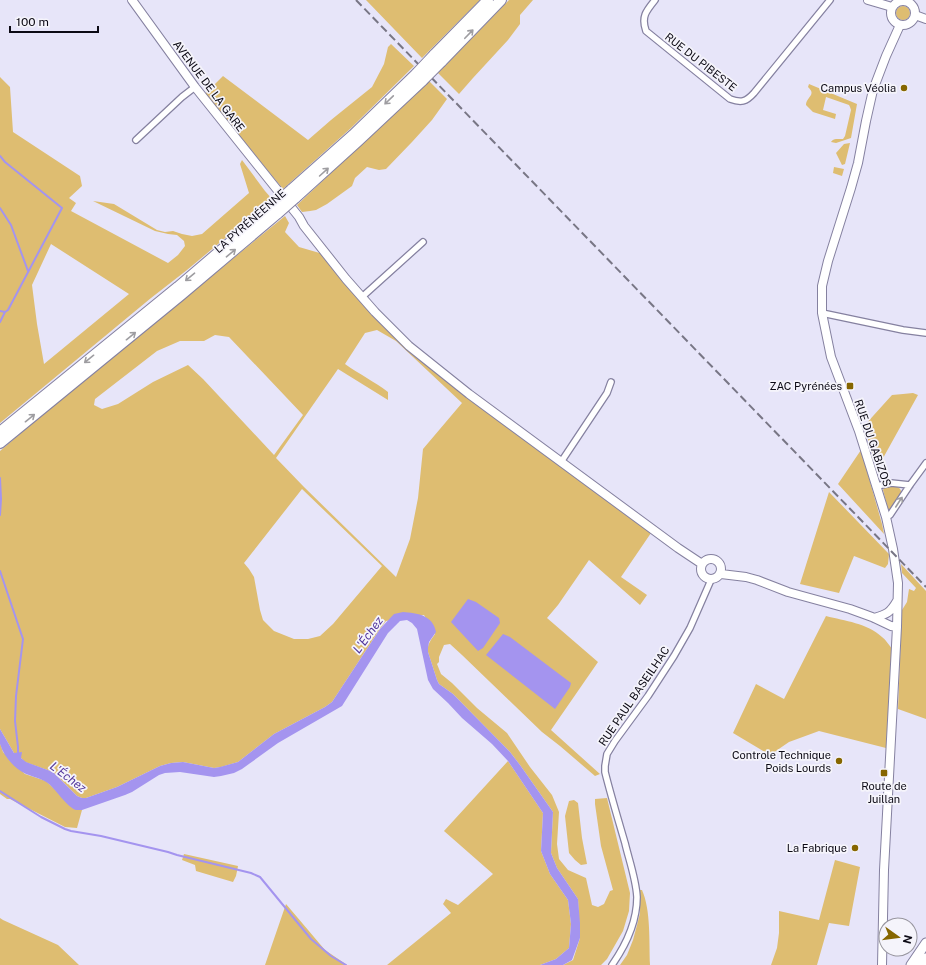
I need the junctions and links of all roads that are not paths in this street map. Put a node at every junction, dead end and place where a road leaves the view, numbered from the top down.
1 (132, 0) edge
2 (488, 0) edge
3 (501, 0) edge
4 (655, 0) edge
5 (830, 0) edge
6 (868, 0) edge
7 (906, 0) edge
8 (892, 7) junction
9 (915, 15) junction
10 (926, 19) edge
11 (900, 25) junction
12 (438, 59) junction
13 (195, 87) junction
14 (136, 140) dead end
15 (275, 210) junction
16 (422, 242) dead end
17 (362, 297) junction
18 (822, 313) junction
19 (926, 333) edge
20 (610, 382) dead end
21 (0, 432) edge
22 (0, 443) edge
23 (561, 462) junction
24 (926, 463) edge
25 (910, 485) junction
26 (877, 486) junction
27 (886, 517) junction
28 (702, 564) junction
29 (721, 574) junction
30 (711, 580) junction
31 (898, 600) junction
32 (874, 618) junction
33 (897, 627) junction
34 (926, 943) edge
35 (926, 958) edge
36 (612, 965) edge
37 (882, 965) edge
38 (911, 965) edge
39 (921, 965) edge

1 - 13 street, AVENUE DE LA GARE
2 - 12 highway, LA PYRÉNÉENNE
12 -> 3 highway, LA PYRÉNÉENNE
4 - 5 street, RUE DU PIBESTE
6 - 8 street
7 - 8 street
7 - 9 street
8 - 11 street
9 - 10 street
9 - 11 street
11 - 18 street, RUE DU GABIZOS
12 - 15 highway, LA PYRÉNÉENNE, bridge
13 - 14 street
13 - 17 street, AVENUE DE LA GARE
15 -> 21 highway, LA PYRÉNÉENNE
22 -> 15 highway, LA PYRÉNÉENNE
16 - 17 street
17 - 23 street, AVENUE DE LA GARE
18 - 19 street
18 - 26 street, RUE DU GABIZOS
20 - 23 street
23 - 28 street, AVENUE DE LA GARE
24 - 25 street
25 - 26 street
27 -> 25 street
26 - 27 street, RUE DU GABIZOS
27 - 31 street, RUE DU GABIZOS
28 - 29 street
28 - 30 street
29 - 30 street
29 - 32 street
30 - 36 street, RUE PAUL BASEILHAC
31 - 32 street
31 - 33 street, RUE DU GABIZOS
32 - 33 street
33 - 37 street, RUE DU GABIZOS
34 - 38 main road
35 - 39 main road

